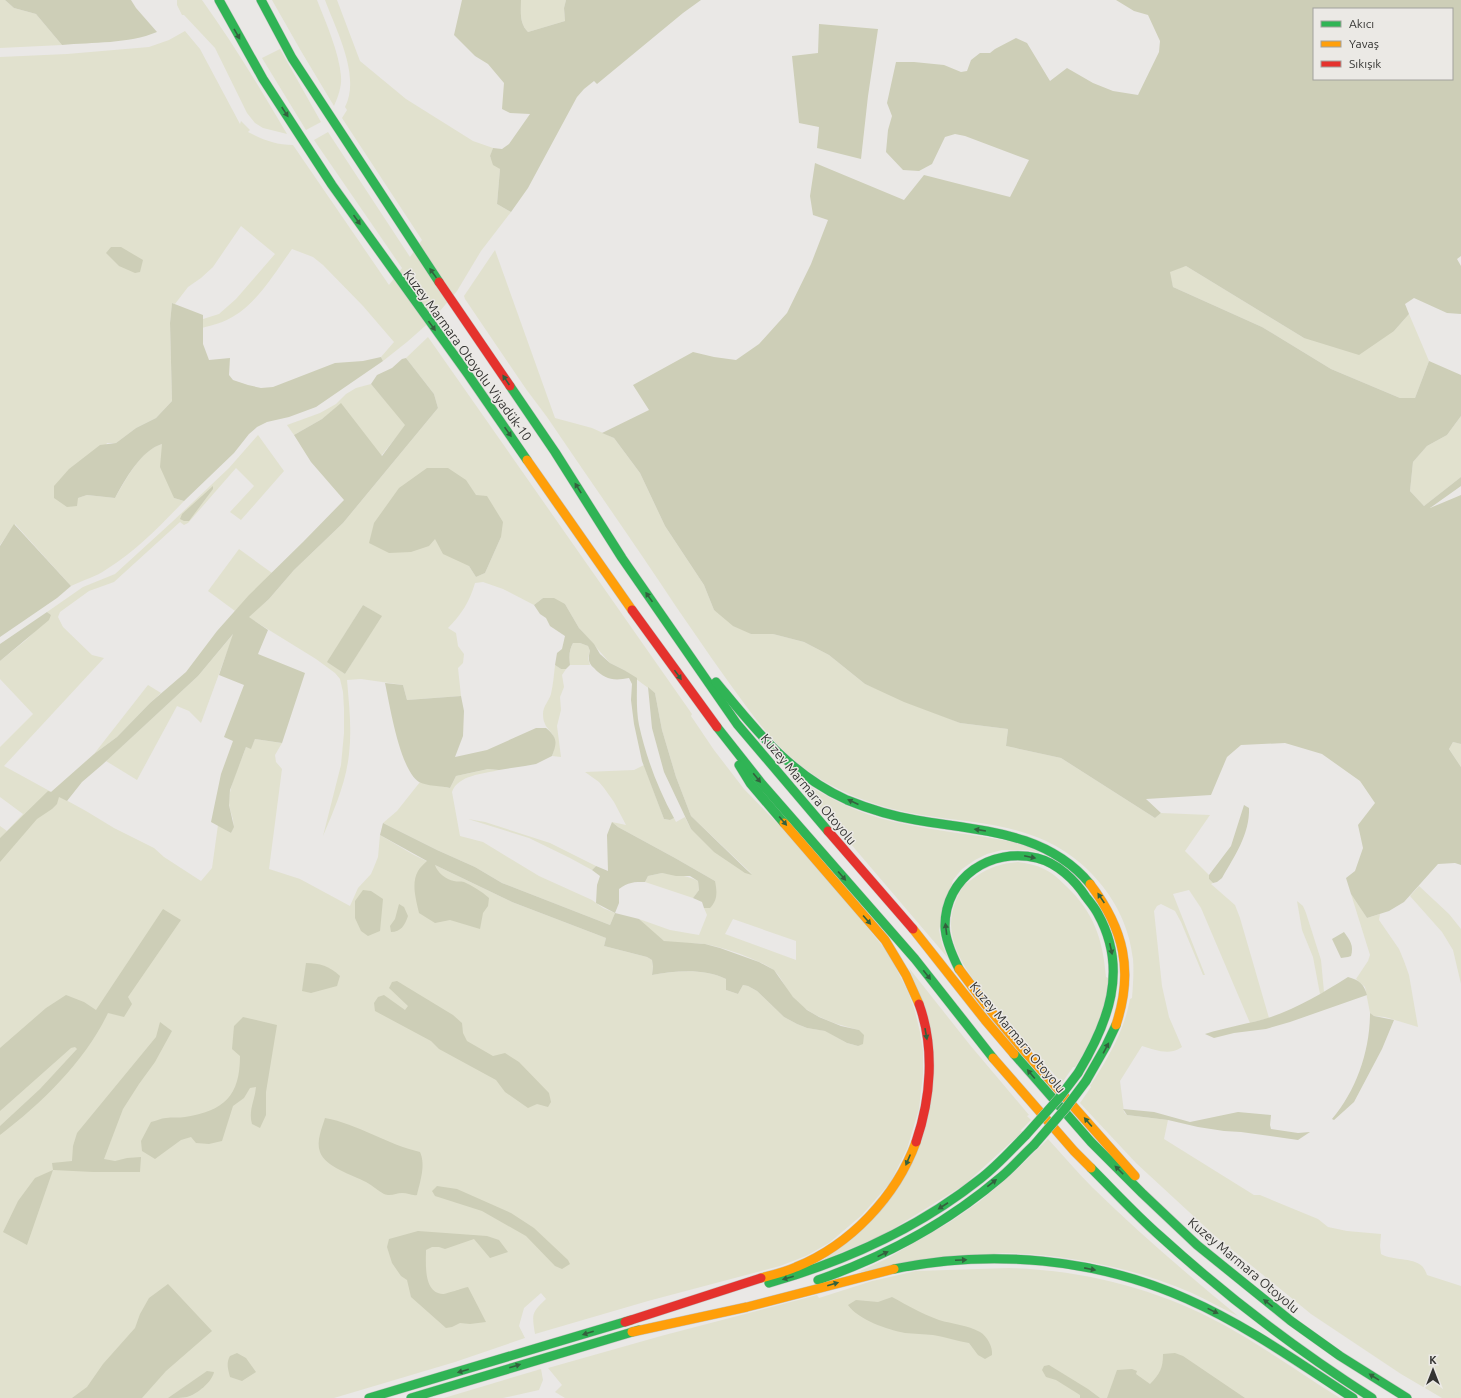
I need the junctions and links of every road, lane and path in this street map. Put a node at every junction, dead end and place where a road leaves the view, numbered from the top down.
1 (219, 0) edge
2 (261, 0) edge
3 (671, 630) junction
4 (712, 721) junction
5 (1198, 1245) junction
6 (625, 1322) junction
7 (632, 1332) junction
8 (369, 1398) edge
9 (411, 1398) edge
10 (1353, 1398) edge
11 (1372, 1398) edge
12 (1407, 1398) edge

1 -> 4 highway, Kuzey Marmara Otoyolu Viyadük-10
3 -> 2 highway, Kuzey Marmara Otoyolu Viyadük-10
5 -> 3 highway, Kuzey Marmara Otoyolu
7 -> 3 highway, bridge
4 -> 6 highway
4 -> 11 highway
5 -> 6 highway, bridge
12 -> 5 highway, Kuzey Marmara Otoyolu
6 -> 8 highway
9 -> 7 highway
7 -> 10 highway

